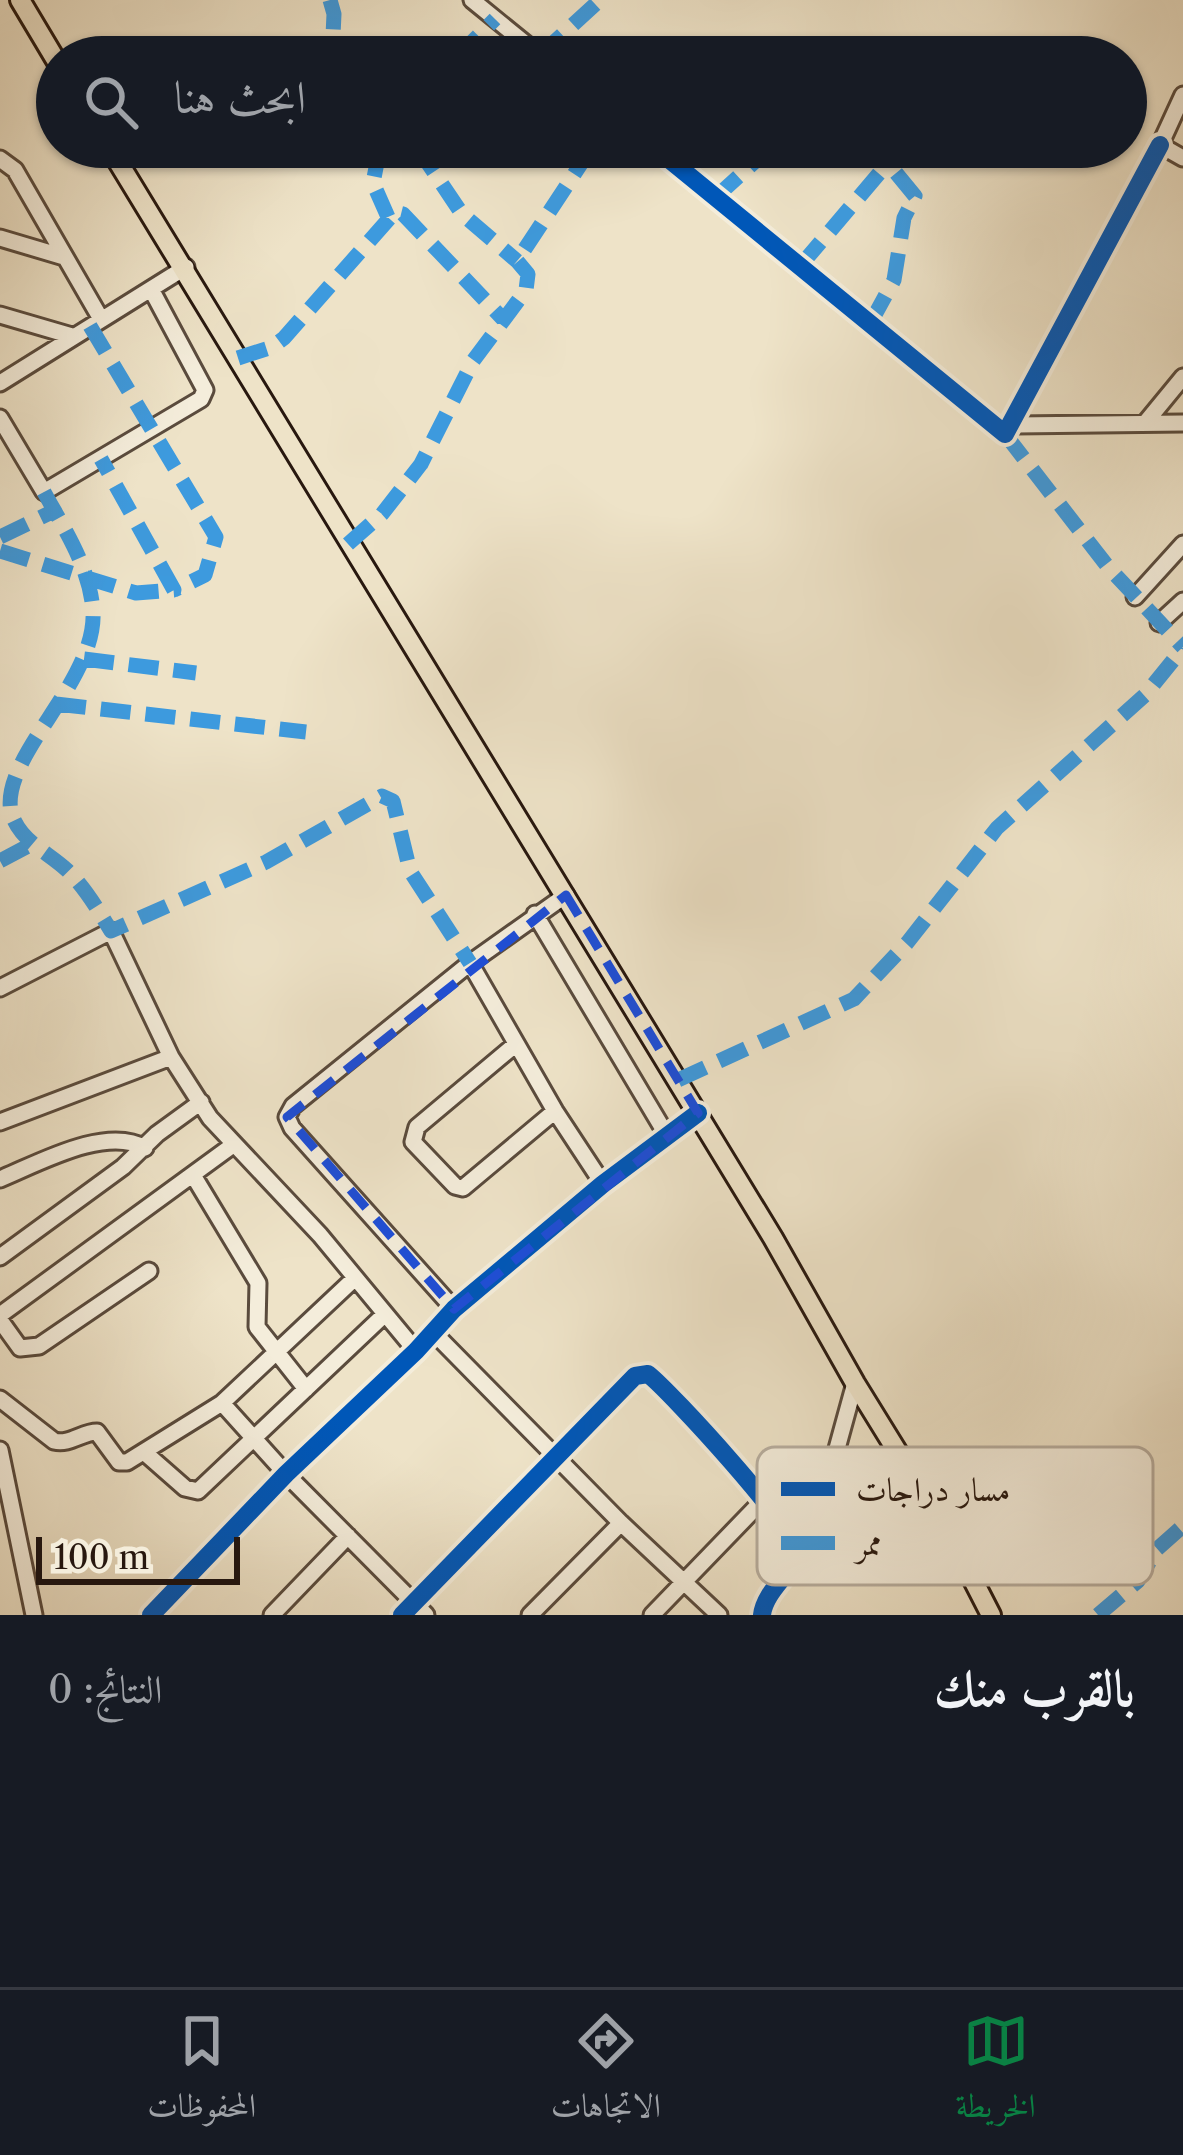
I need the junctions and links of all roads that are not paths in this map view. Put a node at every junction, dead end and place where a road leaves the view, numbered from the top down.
1 (20, 0) edge
2 (472, 0) edge
3 (41, 36) edge
4 (516, 36) edge
5 (1183, 95) edge
6 (1160, 145) junction
7 (1183, 158) edge
8 (0, 159) edge
9 (123, 168) edge
10 (680, 168) edge
11 (0, 238) edge
12 (64, 257) junction
13 (186, 267) junction
14 (151, 289) junction
15 (0, 315) edge
16 (101, 319) junction
17 (72, 336) junction
18 (1183, 376) edge
19 (0, 383) edge
20 (0, 418) edge
21 (1146, 422) junction
22 (1183, 423) edge
23 (1012, 425) junction
24 (1183, 544) edge
25 (1135, 598) dead end
26 (1183, 601) edge
27 (1159, 623) dead end
28 (566, 895) junction
29 (535, 914) junction
30 (470, 963) junction
31 (0, 988) edge
32 (516, 1045) junction
33 (171, 1057) junction
34 (201, 1102) junction
35 (555, 1111) junction
36 (698, 1114) junction
37 (0, 1122) edge
38 (666, 1134) junction
39 (233, 1145) junction
40 (145, 1148) junction
41 (193, 1175) junction
42 (0, 1179) edge
43 (603, 1184) junction
44 (0, 1257) edge
45 (149, 1271) dead end
46 (355, 1278) junction
47 (454, 1309) junction
48 (385, 1314) junction
49 (0, 1318) edge
50 (433, 1332) junction
51 (416, 1351) junction
52 (274, 1353) junction
53 (855, 1383) junction
54 (306, 1389) junction
55 (0, 1399) edge
56 (222, 1403) junction
57 (255, 1438) junction
58 (837, 1447) edge
59 (894, 1447) edge
60 (0, 1450) edge
61 (144, 1452) junction
62 (556, 1456) junction
63 (286, 1474) junction
64 (757, 1491) edge
65 (757, 1507) edge
66 (621, 1523) junction
67 (348, 1536) junction
68 (685, 1585) junction
69 (774, 1585) edge
70 (976, 1585) edge
71 (414, 1611) edge
72 (34, 1615) edge
73 (151, 1615) edge
74 (272, 1615) edge
75 (530, 1615) edge
76 (652, 1615) edge
77 (719, 1615) edge
78 (762, 1615) edge
79 (991, 1615) edge

1 - 3 main road
2 - 4 street
5 - 6 street
6 - 7 street
6 - 23 street
8 - 12 street
9 - 13 main road
10 - 23 street
11 - 12 street
12 - 16 street
13 - 14 street
13 - 28 main road
14 - 16 street
14 - 20 street
15 - 17 street
16 - 17 street
17 - 19 street
18 - 21 street
21 - 22 street
21 - 23 street
24 - 25 street
26 - 27 street
28 - 29 street
28 - 36 main road
29 - 30 street
29 - 38 street
30 - 32 street
30 - 47 street
31 - 33 street
32 - 35 street
32 - 35 street
33 - 34 street
33 - 37 street
34 - 39 street
34 - 40 street
35 - 43 street
36 - 38 street
36 - 53 main road
38 - 43 street
39 - 41 street
39 - 46 street
40 - 42 street
40 - 44 street
41 - 49 street
41 - 52 street
43 - 47 street
45 - 49 street
46 - 48 street
46 - 52 street
47 - 50 street
48 - 51 street
48 - 54 street
50 - 51 street
50 - 62 street
51 - 63 street
52 - 54 street
52 - 56 street
53 - 58 street
53 - 59 main road
54 - 57 street
55 - 61 street
56 - 57 street
56 - 61 street
57 - 61 street
57 - 63 street
60 - 72 street
62 - 64 street
62 - 66 street
62 - 71 street
63 - 67 street
63 - 73 street
65 - 68 street
66 - 68 street
66 - 75 street
67 - 71 street
67 - 74 street
68 - 76 street
68 - 77 street
69 - 78 street
70 - 79 main road

